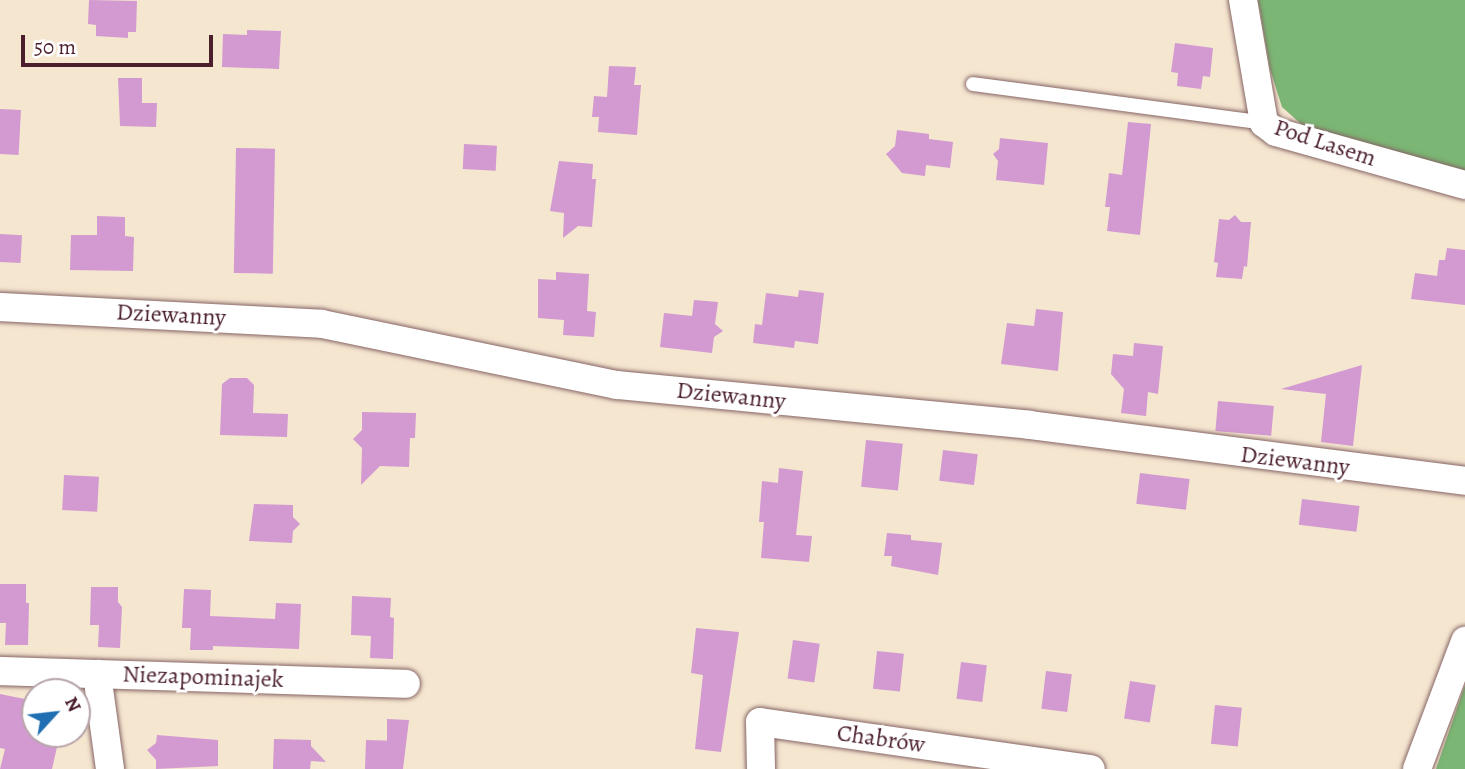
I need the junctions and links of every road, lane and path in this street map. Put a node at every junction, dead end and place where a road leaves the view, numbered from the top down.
1 (1243, 0) edge
2 (972, 84) dead end
3 (1264, 123) junction
4 (1465, 185) edge
5 (0, 307) edge
6 (1465, 481) edge
7 (1465, 641) edge
8 (0, 671) edge
9 (97, 674) junction
10 (406, 684) dead end
11 (110, 769) edge
12 (761, 769) edge
13 (1091, 769) edge
14 (1418, 769) edge

1 - 3 street, Pod Lasem
2 - 3 lane
3 - 4 street, Pod Lasem
5 - 6 street, Dziewanny
7 - 14 street
8 - 9 street, Niezapominajek
9 - 10 street, Niezapominajek
9 - 11 street
12 - 13 street, Chabrów

